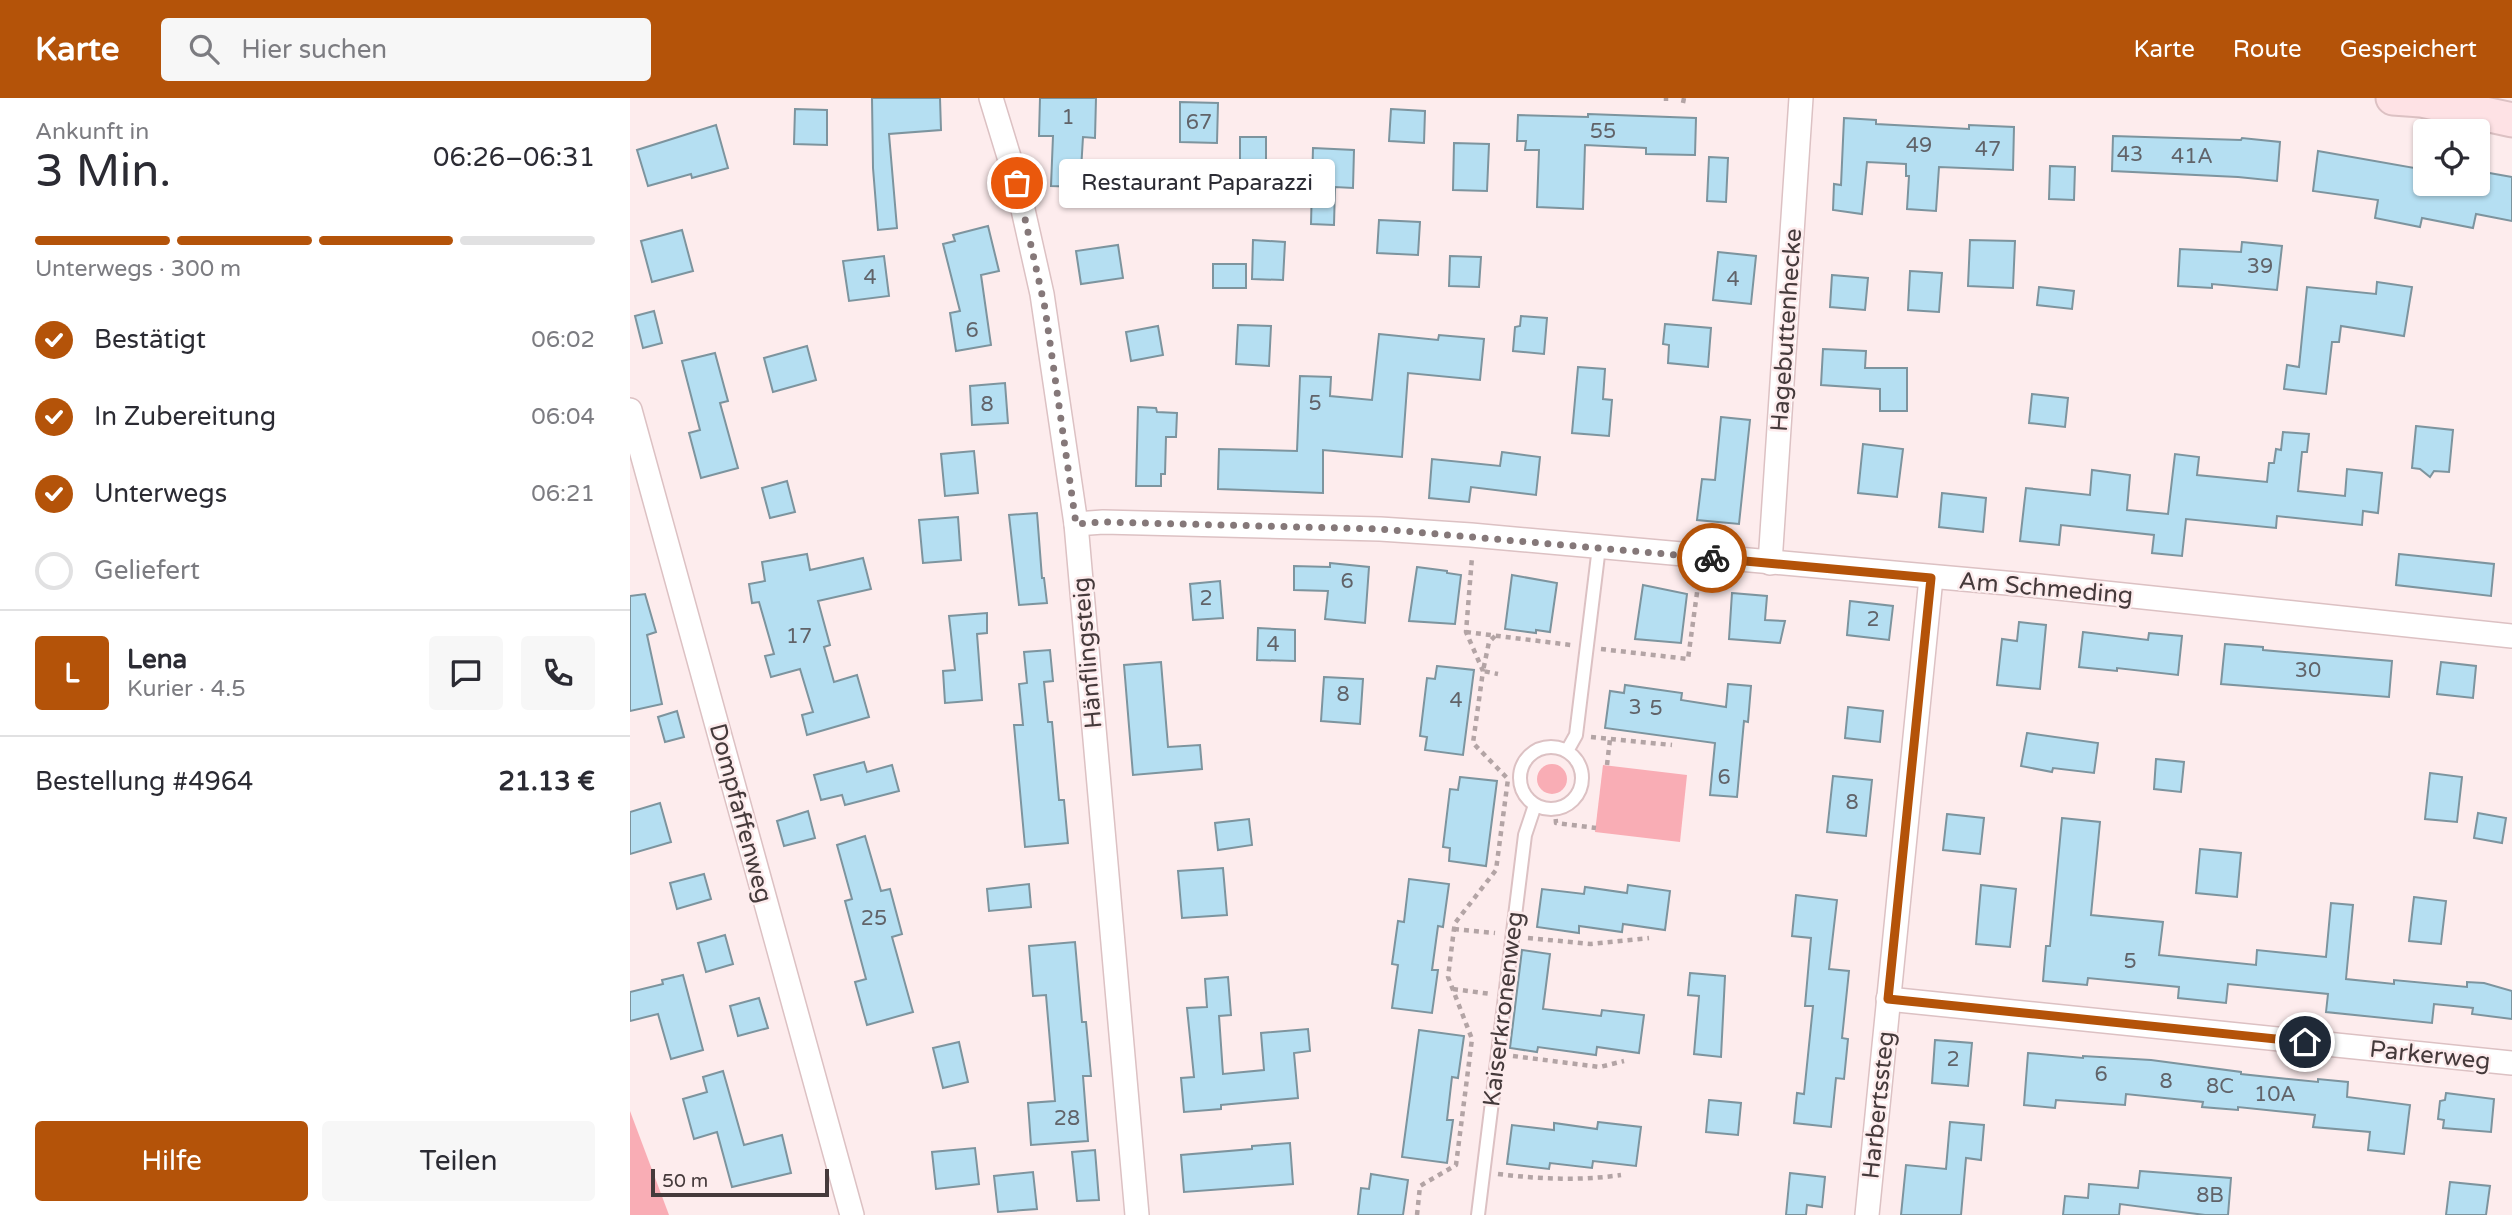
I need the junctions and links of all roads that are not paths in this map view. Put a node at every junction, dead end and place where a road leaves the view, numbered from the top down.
1 (991, 98) edge
2 (1801, 98) edge
3 (2393, 98) edge
4 (2512, 120) edge
5 (630, 410) edge
6 (1076, 524) junction
7 (1599, 547) junction
8 (1770, 563) junction
9 (1931, 578) junction
10 (2512, 636) edge
11 (1567, 751) junction
12 (1535, 805) junction
13 (1888, 999) junction
14 (2512, 1063) edge
15 (852, 1215) edge
16 (1137, 1215) edge
17 (1478, 1215) edge
18 (1867, 1215) edge

1 - 6 street, Hänflingsteig
2 - 8 street, Hagebuttenhecke
3 - 4 street
5 - 15 street, Dompfaffenweg
6 - 7 street, Am Schmeding
6 - 16 street, Hänflingsteig
7 - 8 street, Am Schmeding
7 - 11 lane
8 - 9 street, Am Schmeding
9 - 10 street, Am Schmeding
9 - 13 street, Harbertssteg
11 - 12 lane
11 - 12 lane
12 - 17 lane, Kaiserkronenweg
13 - 14 street, Parkerweg
13 - 18 street, Harbertssteg

